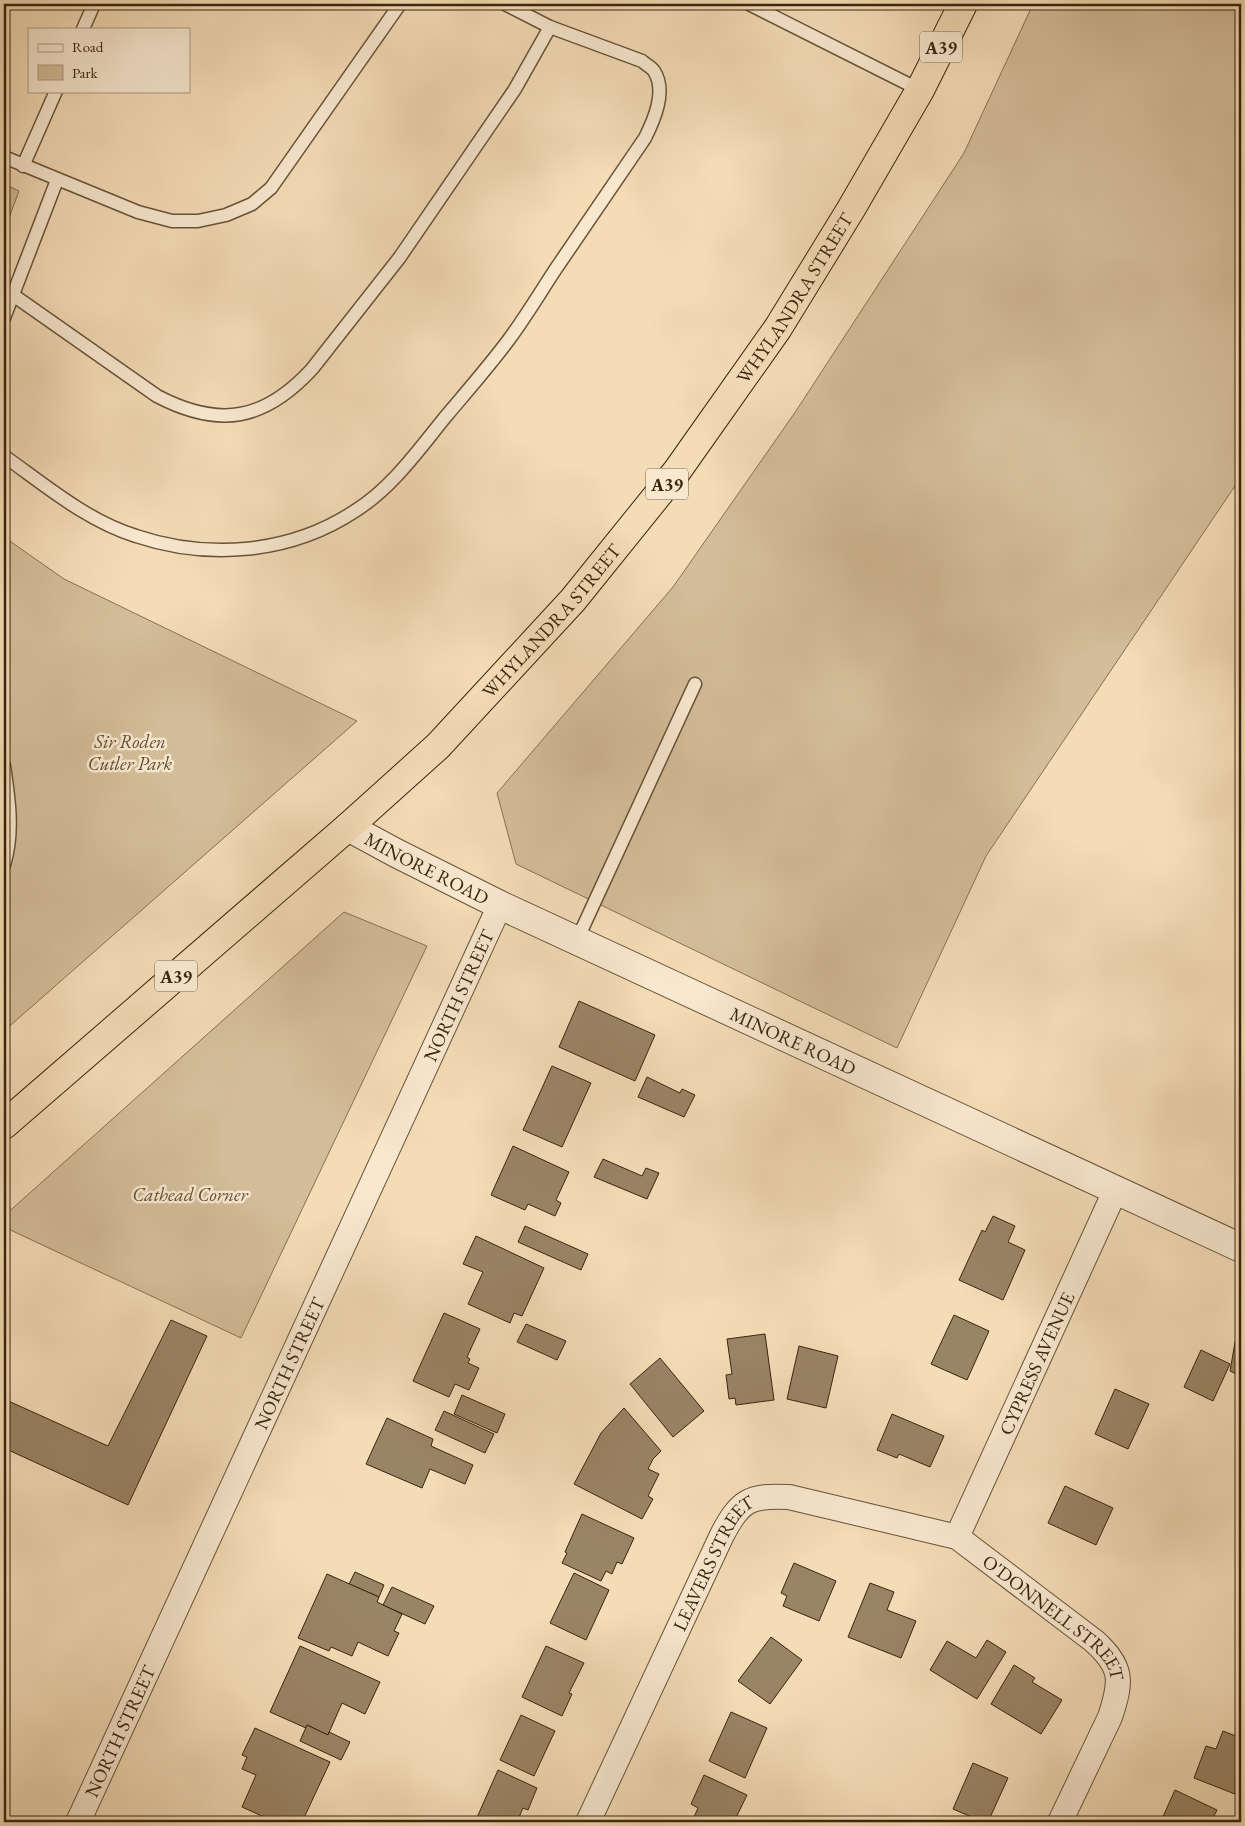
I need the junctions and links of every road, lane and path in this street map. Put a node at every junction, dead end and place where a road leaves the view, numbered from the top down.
1 (94, 4) edge
2 (400, 4) edge
3 (505, 4) edge
4 (749, 4) edge
5 (963, 4) edge
6 (550, 27) junction
7 (83, 28) edge
8 (920, 90) junction
9 (56, 92) edge
10 (4, 157) edge
11 (23, 166) junction
12 (57, 180) junction
13 (13, 295) junction
14 (4, 318) edge
15 (4, 456) edge
16 (695, 684) dead end
17 (4, 766) edge
18 (348, 827) junction
19 (4, 865) edge
20 (500, 905) junction
21 (577, 940) junction
22 (4, 1125) edge
23 (1116, 1189) junction
24 (1241, 1248) edge
25 (957, 1537) junction
26 (78, 1822) edge
27 (588, 1822) edge
28 (1060, 1822) edge

1 - 7 lane
2 - 12 lane
3 - 6 lane
4 - 8 lane
5 - 8 highway, WHYLANDRA STREET / A39
6 - 13 lane
6 - 15 lane
8 - 18 highway, WHYLANDRA STREET / A39
9 - 11 lane
10 - 11 lane
11 - 12 lane
12 - 13 lane
13 - 14 lane
16 - 21 lane
17 - 19 lane
18 - 20 street, MINORE ROAD
18 - 22 highway, WHYLANDRA STREET / A39
20 - 21 street, MINORE ROAD
20 - 26 street, NORTH STREET
21 - 23 street, MINORE ROAD
23 - 24 street, MINORE ROAD
23 - 25 street, CYPRESS AVENUE
25 - 27 street, LEAVERS STREET
25 - 28 street, O'DONNELL STREET

